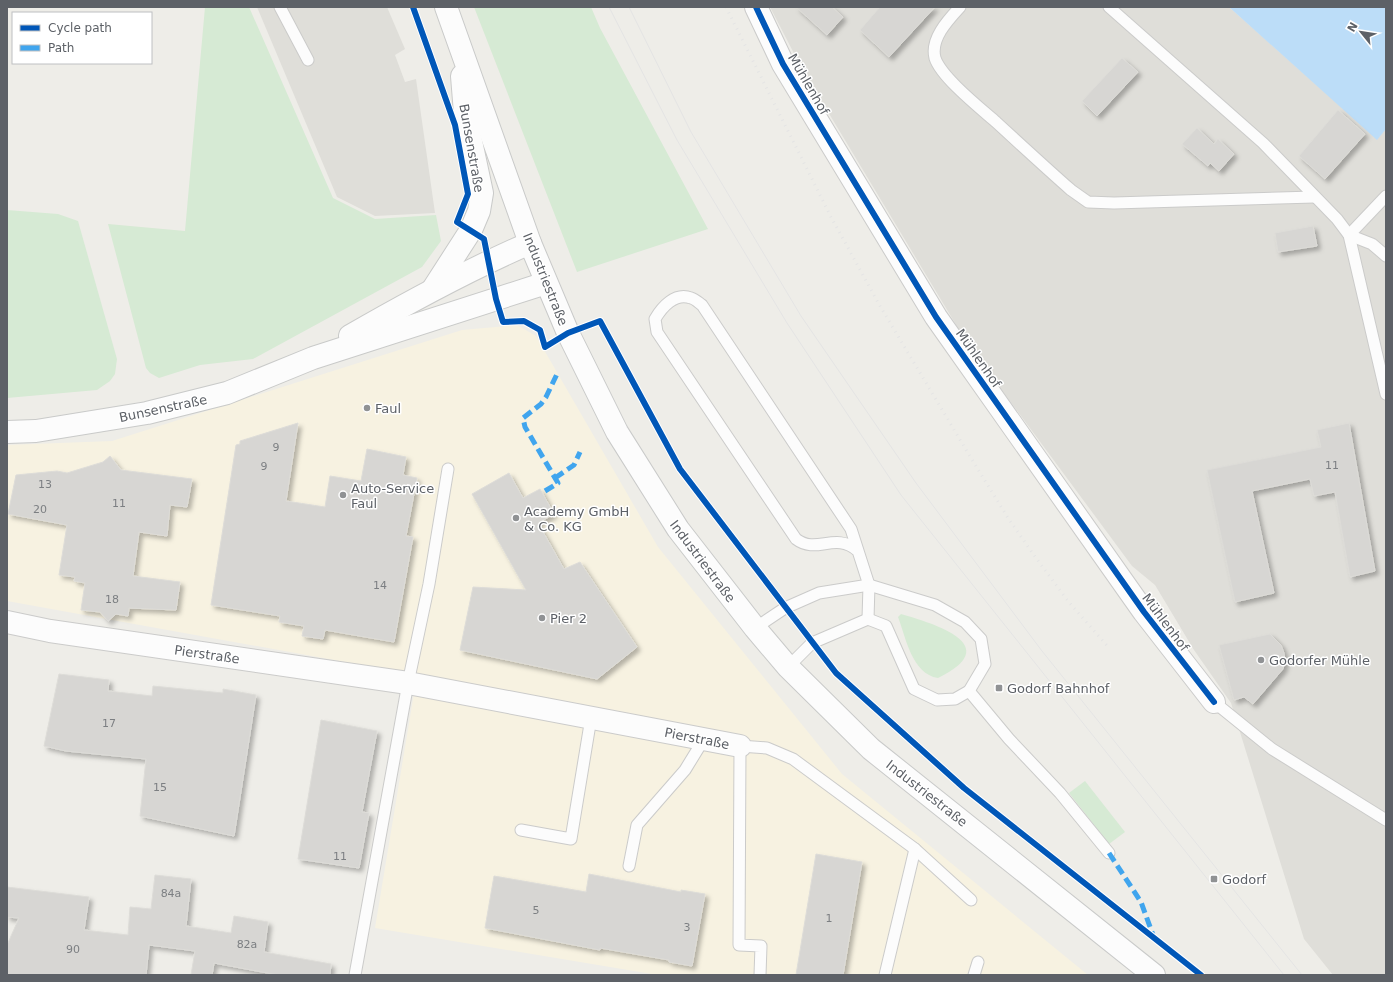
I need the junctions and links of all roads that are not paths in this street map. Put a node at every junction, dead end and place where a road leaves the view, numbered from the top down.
1 (280, 7) edge
2 (446, 7) edge
3 (756, 7) edge
4 (960, 7) edge
5 (1109, 7) edge
6 (458, 43) junction
7 (308, 60) dead end
8 (1386, 196) edge
9 (1314, 197) junction
10 (1349, 235) junction
11 (530, 243) junction
12 (1386, 256) edge
13 (546, 283) junction
14 (433, 289) junction
15 (313, 358) junction
16 (1386, 394) edge
17 (7, 432) edge
18 (448, 469) dead end
19 (858, 551) junction
20 (869, 585) junction
21 (868, 619) junction
22 (7, 622) edge
23 (755, 628) junction
24 (788, 667) junction
25 (408, 683) junction
26 (969, 691) junction
27 (1214, 702) joint
28 (591, 718) junction
29 (704, 739) junction
30 (740, 746) junction
31 (1386, 820) edge
32 (521, 830) dead end
33 (915, 849) junction
34 (1108, 853) dead end
35 (629, 866) dead end
36 (971, 900) dead end
37 (978, 962) dead end
38 (355, 975) edge
39 (760, 975) edge
40 (885, 975) edge
41 (974, 975) edge
42 (1154, 975) edge

1 - 7 lane
2 - 6 main road, Industriestraße
3 - 27 main road, Mühlenhof
4 - 9 lane
5 - 9 lane
6 - 11 main road, Industriestraße
6 - 14 main road, Bunsenstraße
8 - 10 lane
9 - 10 lane
10 - 12 lane
10 - 16 lane
11 - 13 main road, Industriestraße
11 - 14 main road, Bunsenstraße
13 - 15 main road, Bunsenstraße
13 - 23 main road, Industriestraße
14 - 15 main road, Bunsenstraße
15 - 17 main road, Bunsenstraße
18 - 25 lane
19 - 19 lane
19 - 20 lane
20 - 21 lane
20 - 23 lane
20 - 26 lane
21 - 24 lane
21 - 26 lane
22 - 25 main road, Pierstraße
23 - 24 main road, Industriestraße
24 - 42 main road, Industriestraße
25 - 28 main road, Pierstraße
25 - 38 lane
26 - 34 lane
27 - 31 lane, Mühlenhof
28 - 29 main road, Pierstraße
28 - 32 lane
29 - 30 main road, Pierstraße
29 - 35 lane
30 - 33 lane
30 - 39 lane, Pierstraße
33 - 36 lane
33 - 40 lane
37 - 41 lane

